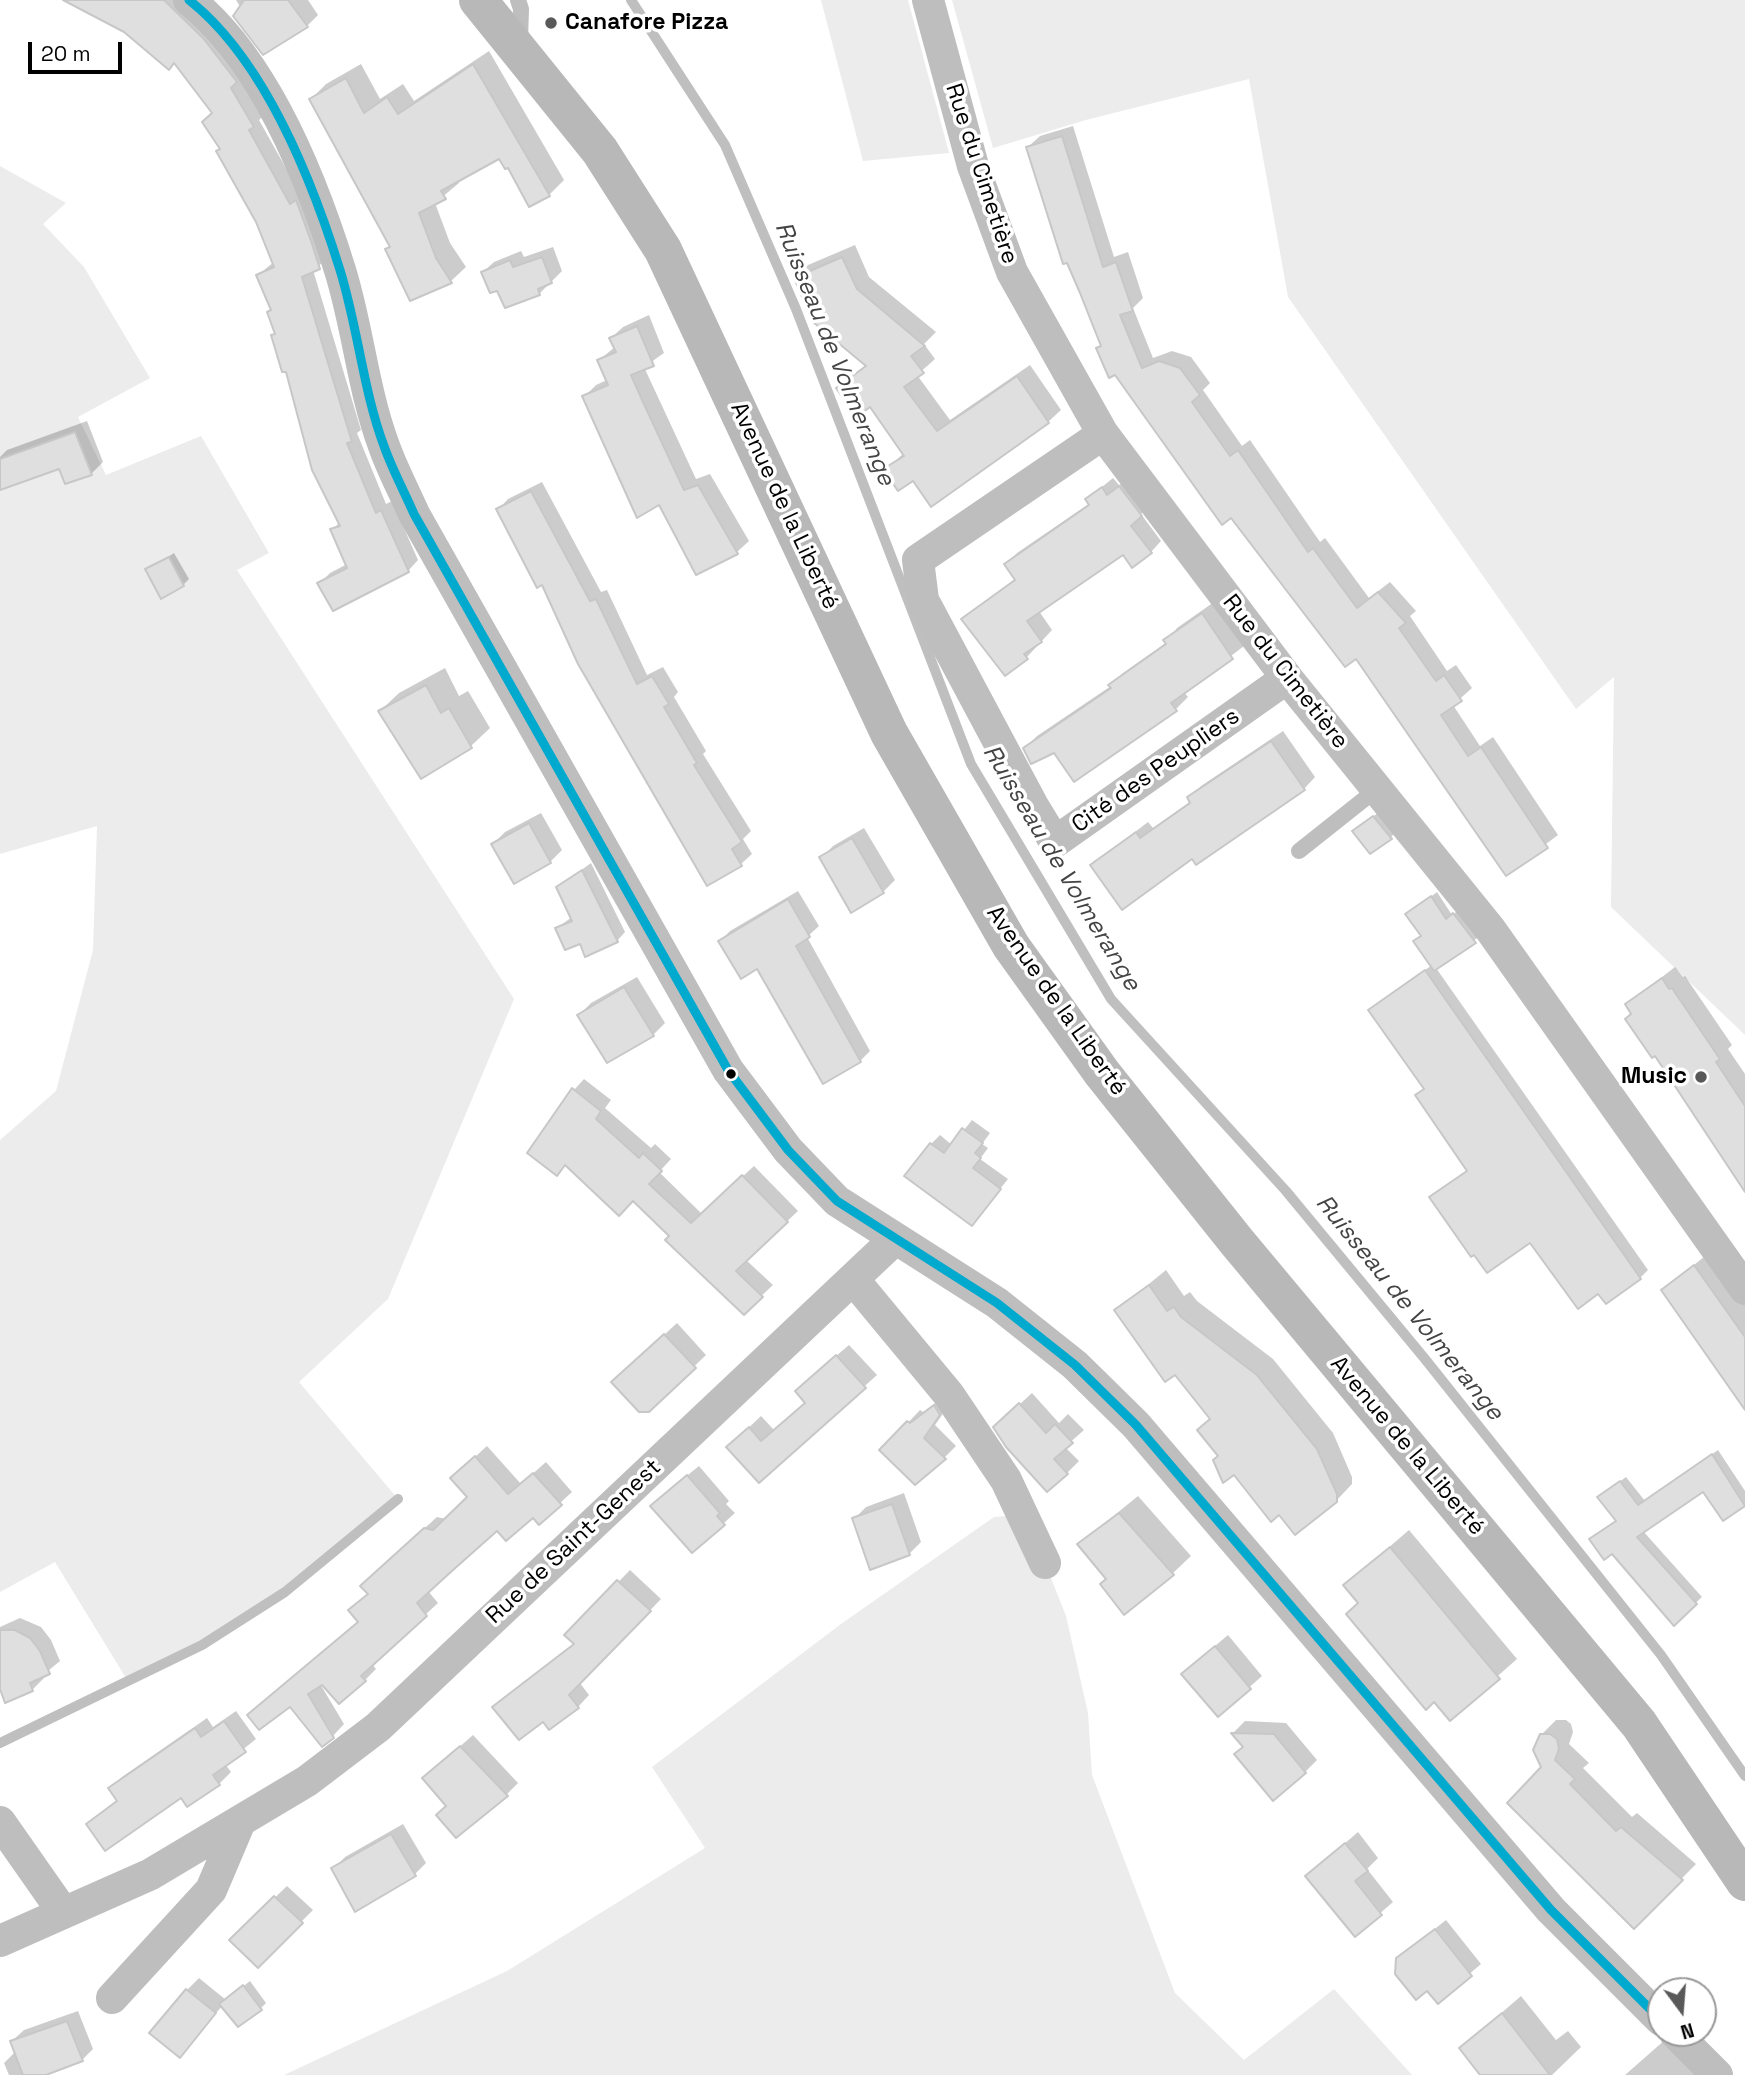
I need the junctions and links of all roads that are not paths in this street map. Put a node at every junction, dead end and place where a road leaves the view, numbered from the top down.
1 (189, 0) edge
2 (478, 0) edge
3 (518, 0) edge
4 (928, 0) edge
5 (520, 50) junction
6 (1103, 434) junction
7 (1287, 678) junction
8 (1377, 789) junction
9 (1299, 852) dead end
10 (894, 1240) junction
11 (853, 1279) junction
12 (1745, 1289) edge
13 (1045, 1563) dead end
14 (0, 1822) edge
15 (239, 1824) junction
16 (1745, 1882) edge
17 (62, 1912) junction
18 (0, 1941) edge
19 (112, 1998) dead end
20 (1647, 2006) edge
21 (1689, 2047) edge
22 (1717, 2075) edge

1 - 10 street
2 - 5 main road, Avenue de la Liberté
3 - 5 lane
4 - 6 street, Rue du Cimetière
5 - 16 main road, Avenue de la Liberté
6 - 7 street, Rue du Cimetière
6 - 7 street, Cité des Peupliers
7 - 8 street, Rue du Cimetière
8 - 9 lane
8 - 12 street, Rue du Cimetière
10 - 11 street, Rue de Saint-Genest
10 - 20 street
11 - 13 street
11 - 15 street, Rue de Saint-Genest
14 - 17 street
15 - 17 street, Rue de Saint-Genest
15 - 19 street
17 - 18 street, Rue de Saint-Genest
21 - 22 street

